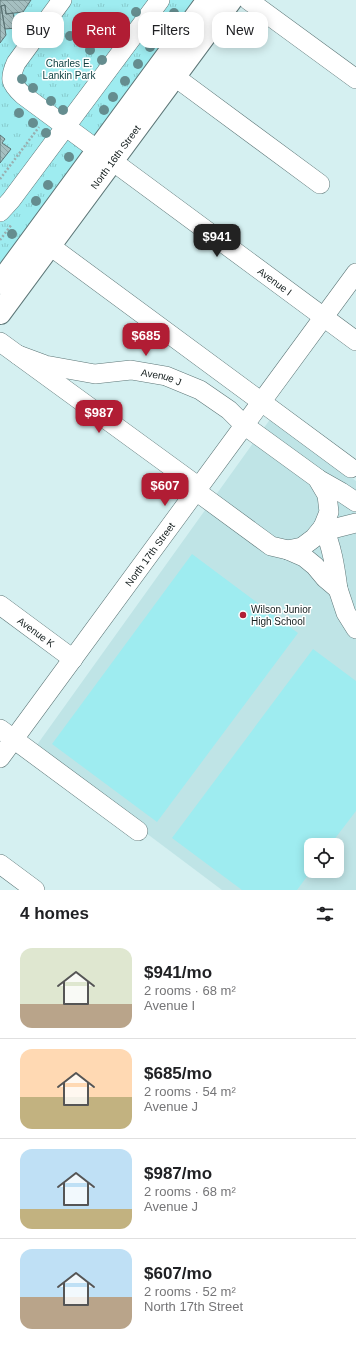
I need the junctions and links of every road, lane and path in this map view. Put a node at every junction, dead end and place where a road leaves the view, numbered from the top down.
1 (62, 0) edge
2 (160, 0) edge
3 (208, 0) edge
4 (231, 0) edge
5 (248, 0) edge
6 (167, 71) junction
7 (356, 79) edge
8 (42, 123) dead end
9 (66, 126) junction
10 (105, 156) junction
11 (0, 179) edge
12 (320, 184) dead end
13 (0, 212) edge
14 (43, 240) junction
15 (356, 273) edge
16 (0, 283) edge
17 (0, 313) edge
18 (324, 317) junction
19 (356, 341) edge
20 (0, 342) edge
21 (18, 356) junction
22 (262, 401) junction
23 (244, 425) junction
24 (351, 468) dead end
25 (317, 478) junction
26 (197, 489) junction
27 (356, 502) edge
28 (356, 523) edge
29 (323, 526) junction
30 (288, 550) junction
31 (338, 589) junction
32 (0, 606) edge
33 (356, 629) edge
34 (73, 659) junction
35 (7, 734) edge
36 (0, 758) edge
37 (138, 832) dead end
38 (0, 864) edge
39 (35, 890) edge

1 - 9 street, Avenue I
2 - 9 street
3 - 6 main road, North 16th Street
4 - 6 main road, North 16th Street
5 - 7 street
6 - 10 main road, North 16th Street
6 - 12 street
8 - 11 path
9 - 10 street, Avenue I
9 - 13 street
10 - 14 main road, North 16th Street
10 - 18 street, Avenue I
14 - 16 main road, North 16th Street
14 - 17 main road, North 16th Street
14 - 22 street
15 - 18 street, North 17th Street
18 - 19 street, Avenue I
18 - 22 street, North 17th Street
20 - 21 street, Avenue J
21 - 23 street, Avenue J
21 - 26 street, Avenue J
22 - 23 street, North 17th Street
22 - 24 street
23 - 25 street, Avenue J
23 - 26 street, North 17th Street
25 - 27 street, Avenue J
25 - 29 street
26 - 30 street, Avenue J
26 - 34 street, North 17th Street
28 - 29 street
29 - 30 street
29 - 31 street
30 - 31 street, Avenue J
31 - 33 street
32 - 34 street, Avenue K
34 - 35 street, North 17th Street
35 - 36 street, North 17th Street
35 - 37 street
38 - 39 street

